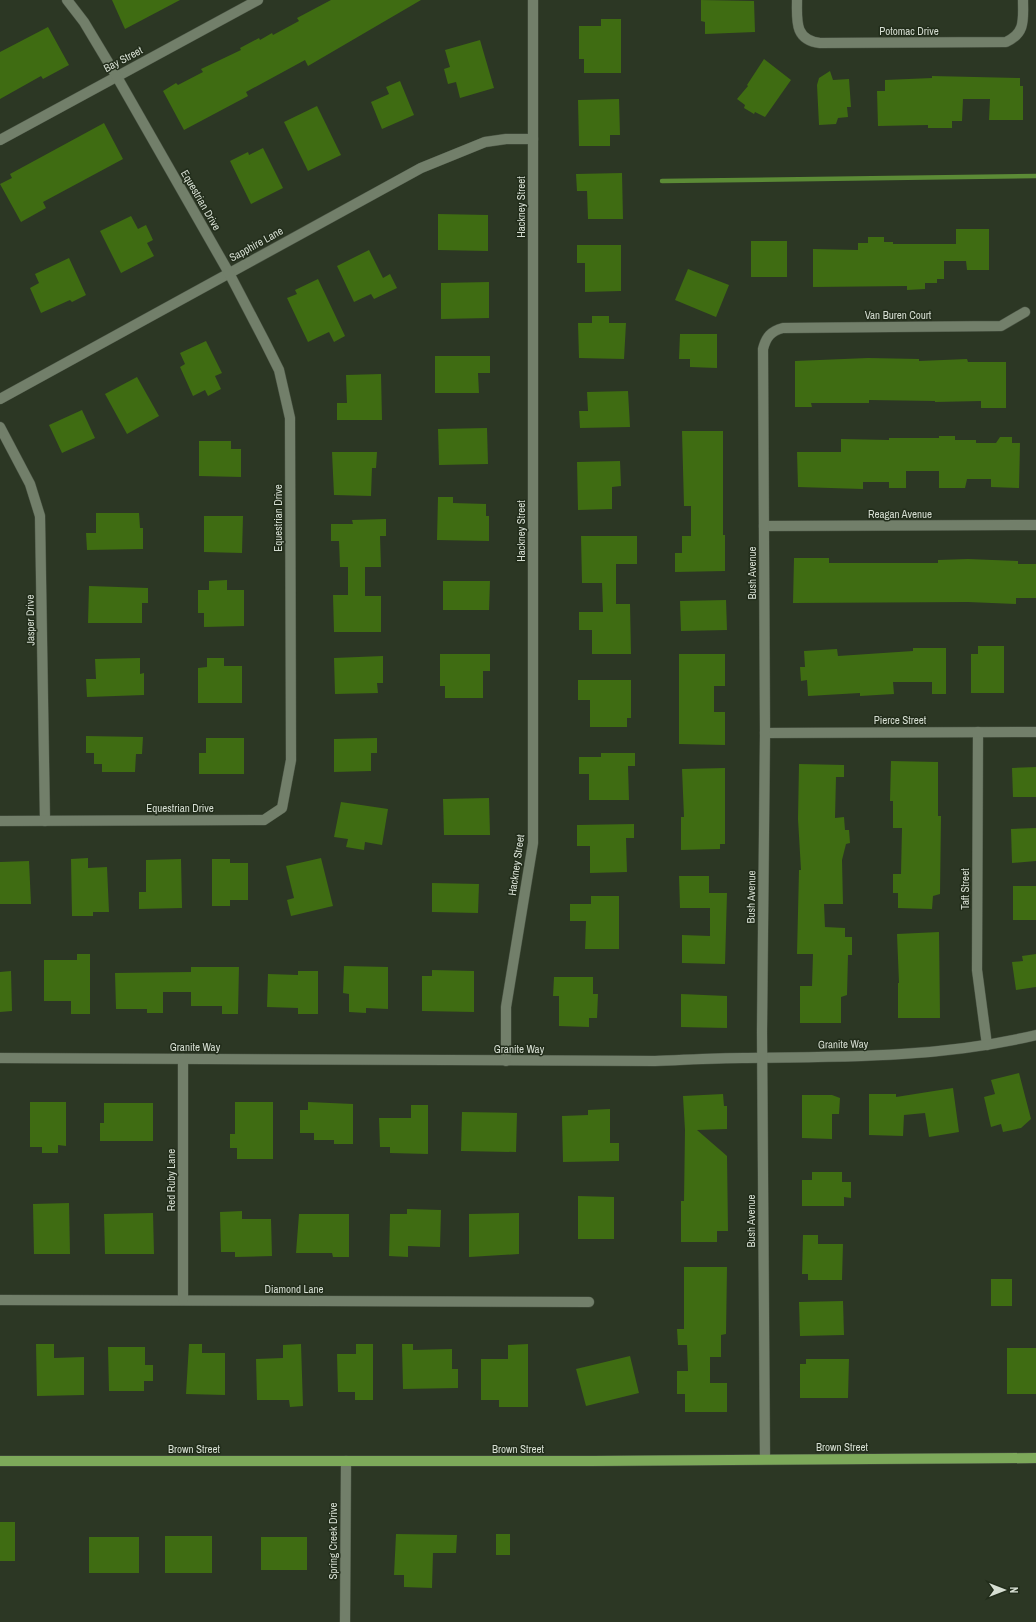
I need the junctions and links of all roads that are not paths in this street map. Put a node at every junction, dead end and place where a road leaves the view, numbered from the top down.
1 (67, 0) edge
2 (258, 0) edge
3 (533, 0) edge
4 (797, 0) edge
5 (1023, 0) edge
6 (117, 77) junction
7 (533, 139) junction
8 (0, 140) edge
9 (229, 273) junction
10 (1025, 312) dead end
11 (768, 335) joint
12 (0, 399) edge
13 (0, 427) edge
14 (1036, 525) edge
15 (764, 526) junction
16 (978, 732) junction
17 (1036, 732) edge
18 (765, 733) junction
19 (0, 821) edge
20 (45, 821) junction
21 (1036, 1035) edge
22 (988, 1045) junction
23 (0, 1058) edge
24 (762, 1058) junction
25 (183, 1059) junction
26 (506, 1060) junction
27 (0, 1300) edge
28 (183, 1300) junction
29 (589, 1302) dead end
30 (1036, 1458) edge
31 (765, 1459) junction
32 (0, 1461) edge
33 (346, 1461) junction
34 (345, 1622) edge

1 - 6 street, Equestrian Drive
2 - 6 street, Bay Street
3 - 7 street, Hackney Street
4 - 5 street, Potomac Drive
6 - 8 street, Bay Street
6 - 9 street, Equestrian Drive
7 - 9 street, Sapphire Lane
7 - 26 street, Hackney Street
9 - 12 street, Sapphire Lane
9 - 20 street, Equestrian Drive
10 - 11 street, Van Buren Court
11 - 15 street, Bush Avenue
13 - 20 street, Jasper Drive
14 - 15 street, Reagan Avenue
15 - 18 street, Bush Avenue
16 - 17 street, Pierce Street
16 - 18 street, Pierce Street
16 - 22 street, Taft Street
18 - 24 street, Bush Avenue
19 - 20 street, Equestrian Drive
21 - 22 street, Granite Way
22 - 24 street, Granite Way
23 - 25 street, Granite Way
24 - 26 street, Granite Way
24 - 31 street, Bush Avenue
25 - 26 street, Granite Way
25 - 28 street, Red Ruby Lane
27 - 28 street, Diamond Lane
28 - 29 street, Diamond Lane
30 - 31 main road, Brown Street
31 - 33 main road, Brown Street
32 - 33 main road, Brown Street
33 - 34 street, Spring Creek Drive

